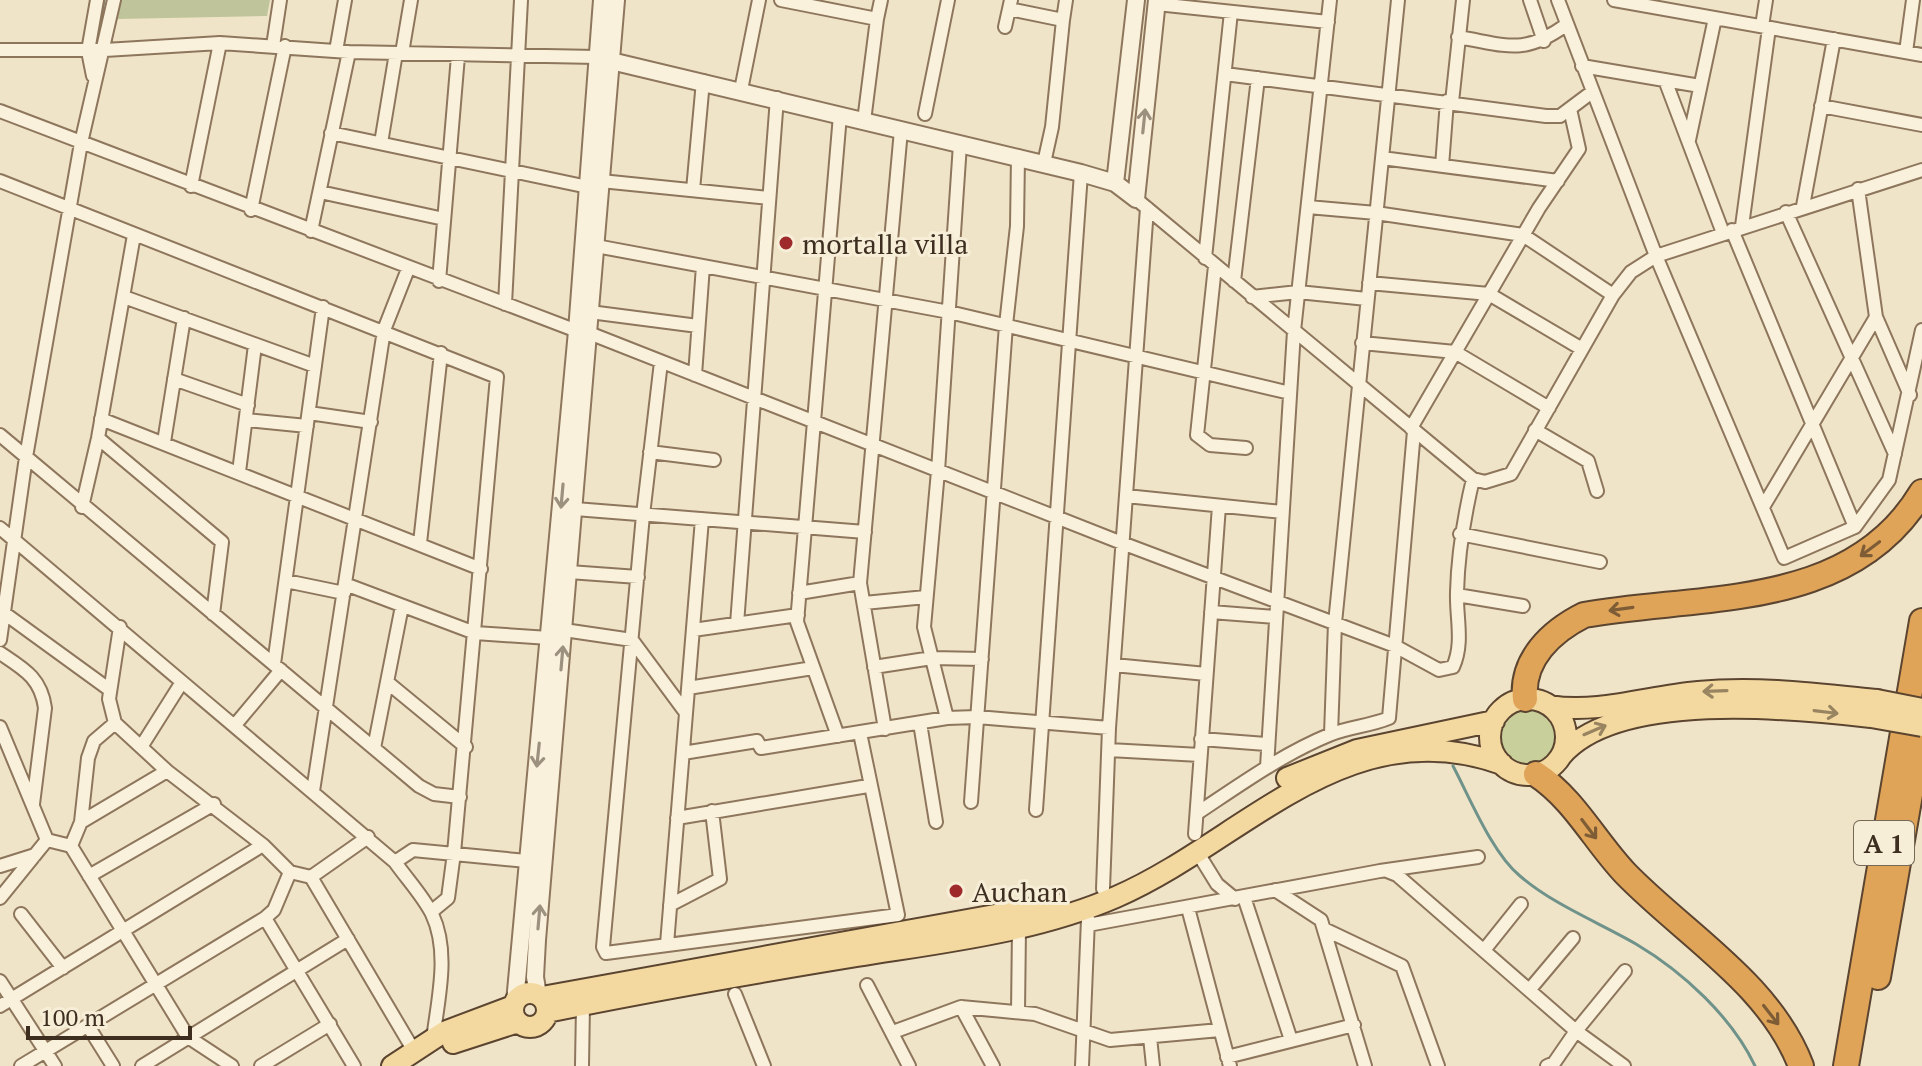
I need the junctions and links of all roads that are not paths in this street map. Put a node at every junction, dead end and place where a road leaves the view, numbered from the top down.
1 (97, 0) edge
2 (114, 0) edge
3 (280, 0) edge
4 (345, 0) edge
5 (411, 0) edge
6 (521, 0) edge
7 (602, 0) edge
8 (616, 0) edge
9 (759, 0) edge
10 (781, 0) edge
11 (881, 0) edge
12 (948, 0) edge
13 (1066, 0) edge
14 (1136, 0) edge
15 (1330, 0) edge
16 (1398, 0) edge
17 (1463, 0) edge
18 (1530, 0) edge
19 (1558, 0) edge
20 (1614, 0) edge
21 (1696, 0) edge
22 (1766, 0) edge
23 (1913, 0) edge
24 (1157, 2) edge
25 (1632, 2) edge
26 (1010, 4) edge
27 (1231, 12) junction
28 (1693, 14) junction
29 (1715, 18) junction
30 (877, 19) junction
31 (1063, 20) junction
32 (1328, 22) junction
33 (1566, 25) junction
34 (1005, 27) dead end
35 (1765, 27) junction
36 (1458, 37) junction
37 (1834, 39) junction
38 (1544, 41) junction
39 (220, 43) junction
40 (279, 46) junction
41 (0, 50) edge
42 (105, 50) junction
43 (88, 51) junction
44 (343, 51) junction
45 (1906, 52) junction
46 (399, 53) junction
47 (1922, 55) edge
48 (458, 56) junction
49 (518, 58) junction
50 (604, 59) junction
51 (1582, 66) junction
52 (1225, 74) junction
53 (94, 78) junction
54 (1258, 78) junction
55 (1665, 80) junction
56 (703, 81) junction
57 (1321, 86) junction
58 (1700, 86) junction
59 (741, 90) junction
60 (1592, 92) junction
61 (1388, 94) junction
62 (777, 98) junction
63 (1449, 102) junction
64 (1821, 106) junction
65 (1570, 109) junction
66 (0, 111) edge
67 (925, 114) dead end
68 (840, 115) junction
69 (864, 121) junction
70 (1922, 125) edge
71 (901, 130) junction
72 (331, 133) junction
73 (1688, 142) junction
74 (81, 143) junction
75 (381, 143) junction
76 (960, 144) junction
77 (1018, 156) junction
78 (449, 158) junction
79 (1382, 158) junction
80 (1044, 163) junction
81 (1442, 166) junction
82 (1922, 170) edge
83 (512, 171) junction
84 (1081, 173) junction
85 (0, 181) edge
86 (1558, 181) junction
87 (1115, 183) junction
88 (594, 184) junction
89 (191, 186) junction
90 (1858, 189) junction
91 (693, 190) junction
92 (320, 192) junction
93 (769, 198) junction
94 (1142, 203) junction
95 (1803, 206) junction
96 (1308, 207) junction
97 (71, 210) junction
98 (251, 210) junction
99 (1786, 212) junction
100 (1376, 213) junction
101 (444, 219) junction
102 (1732, 230) junction
103 (311, 231) junction
104 (134, 235) junction
105 (1523, 235) junction
106 (596, 246) junction
107 (1656, 256) junction
108 (1210, 262) junction
109 (703, 266) junction
110 (408, 269) junction
111 (763, 277) junction
112 (439, 281) junction
113 (1234, 281) junction
114 (1369, 283) junction
115 (825, 289) junction
116 (1298, 292) junction
117 (1489, 294) junction
118 (1613, 295) junction
119 (124, 297) junction
120 (1252, 297) junction
121 (1367, 299) junction
122 (886, 300) junction
123 (505, 304) junction
124 (323, 307) junction
125 (590, 312) junction
126 (949, 312) junction
127 (1876, 317) junction
128 (184, 318) junction
129 (1006, 325) junction
130 (698, 326) junction
131 (384, 330) junction
132 (1922, 330) edge
133 (1294, 331) junction
134 (583, 332) junction
135 (1070, 341) junction
136 (1362, 343) junction
137 (255, 345) junction
138 (1582, 349) junction
139 (1455, 352) junction
140 (441, 353) junction
141 (1137, 357) junction
142 (1852, 357) junction
143 (661, 362) junction
144 (315, 366) junction
145 (1204, 373) junction
146 (695, 375) junction
147 (174, 379) junction
148 (1358, 384) junction
149 (1290, 393) junction
150 (1910, 395) junction
151 (754, 398) junction
152 (248, 405) junction
153 (1549, 408) junction
154 (101, 419) junction
155 (246, 420) junction
156 (308, 420) junction
157 (371, 422) junction
158 (814, 422) junction
159 (1812, 423) junction
160 (1413, 429) junction
161 (1535, 430) junction
162 (0, 435) edge
163 (98, 438) junction
164 (164, 442) junction
165 (872, 445) junction
166 (1246, 448) dead end
167 (650, 452) junction
168 (1895, 454) junction
169 (26, 457) junction
170 (714, 460) dead end
171 (938, 471) junction
172 (239, 472) junction
173 (1473, 479) junction
174 (1597, 491) dead end
175 (1922, 492) edge
176 (994, 493) junction
177 (298, 495) junction
178 (1126, 496) junction
179 (1219, 506) junction
180 (82, 507) junction
181 (1763, 507) junction
182 (575, 509) junction
183 (1282, 512) junction
184 (643, 515) junction
185 (357, 518) junction
186 (1057, 518) junction
187 (702, 519) junction
188 (745, 522) junction
189 (805, 527) junction
190 (1855, 527) junction
191 (1, 530) edge
192 (865, 532) junction
193 (1460, 534) junction
194 (14, 541) junction
195 (420, 543) junction
196 (1122, 543) junction
197 (1600, 562) dead end
198 (481, 569) junction
199 (569, 572) junction
200 (638, 577) junction
201 (1213, 578) junction
202 (286, 581) junction
203 (860, 583) junction
204 (345, 588) junction
205 (799, 593) junction
206 (1457, 595) junction
207 (926, 597) junction
208 (1276, 601) junction
209 (864, 603) junction
210 (3, 606) edge
211 (402, 606) junction
212 (1523, 606) dead end
213 (1211, 612) junction
214 (213, 614) junction
215 (798, 615) junction
216 (1275, 617) junction
217 (1922, 621) edge
218 (1335, 623) junction
219 (737, 624) junction
220 (120, 627) junction
221 (693, 630) junction
222 (475, 633) junction
223 (557, 634) junction
224 (0, 640) edge
225 (632, 640) junction
226 (1395, 646) junction
227 (0, 653) edge
228 (932, 658) junction
229 (982, 659) junction
230 (1114, 665) junction
231 (277, 667) junction
232 (874, 667) junction
233 (813, 668) junction
234 (1206, 674) junction
235 (182, 682) junction
236 (387, 682) junction
237 (688, 688) junction
238 (110, 690) junction
239 (1525, 699) junction
240 (1550, 706) junction
241 (1874, 708) junction
242 (327, 709) junction
243 (1922, 709) edge
244 (686, 713) junction
245 (977, 717) junction
246 (947, 718) junction
247 (1494, 721) junction
248 (115, 723) junction
249 (920, 723) junction
250 (235, 725) junction
251 (1042, 725) junction
252 (1922, 726) edge
253 (0, 727) edge
254 (1109, 728) junction
255 (885, 729) junction
256 (860, 733) junction
257 (1331, 734) junction
258 (838, 736) junction
259 (1201, 739) junction
260 (1266, 744) junction
261 (141, 747) junction
262 (466, 747) junction
263 (374, 748) junction
264 (1109, 750) junction
265 (683, 753) junction
266 (1200, 755) junction
267 (1561, 756) junction
268 (1502, 764) junction
269 (1267, 767) junction
270 (167, 771) junction
271 (1536, 774) junction
272 (868, 786) junction
273 (313, 791) junction
274 (460, 797) junction
275 (971, 802) dead end
276 (33, 804) junction
277 (214, 804) junction
278 (1036, 810) dead end
279 (712, 811) junction
280 (1199, 812) junction
281 (677, 818) junction
282 (81, 822) junction
283 (936, 822) dead end
284 (368, 837) junction
285 (47, 840) junction
286 (1196, 842) junction
287 (263, 845) junction
288 (71, 846) junction
289 (454, 853) junction
290 (35, 855) junction
291 (1478, 857) dead end
292 (527, 861) junction
293 (395, 862) junction
294 (0, 866) edge
295 (1387, 871) junction
296 (290, 872) junction
297 (89, 876) junction
298 (311, 877) junction
299 (1103, 889) junction
300 (1275, 890) junction
301 (0, 898) edge
302 (1240, 898) junction
303 (1521, 904) dead end
304 (670, 905) junction
305 (1188, 908) junction
306 (431, 912) junction
307 (21, 914) dead end
308 (898, 915) junction
309 (1088, 916) junction
310 (265, 918) junction
311 (1019, 928) junction
312 (929, 929) junction
313 (1324, 929) junction
314 (123, 930) junction
315 (1573, 938) dead end
316 (348, 939) junction
317 (667, 944) junction
318 (1485, 949) junction
319 (63, 968) junction
320 (298, 970) junction
321 (1625, 971) dead end
322 (0, 981) edge
323 (155, 982) junction
324 (867, 985) dead end
325 (1531, 988) junction
326 (735, 994) dead end
327 (13, 999) junction
328 (542, 1001) junction
329 (583, 1005) junction
330 (0, 1006) edge
331 (961, 1007) junction
332 (515, 1010) junction
333 (1018, 1012) junction
334 (330, 1024) junction
335 (1354, 1025) junction
336 (88, 1026) junction
337 (1084, 1028) junction
338 (1220, 1030) junction
339 (1576, 1031) junction
340 (893, 1032) junction
341 (188, 1037) junction
342 (1150, 1037) junction
343 (433, 1039) junction
344 (1291, 1040) junction
345 (46, 1051) junction
346 (414, 1059) edge
347 (1228, 1061) edge
348 (21, 1066) edge
349 (55, 1066) edge
350 (113, 1066) edge
351 (142, 1066) edge
352 (232, 1066) edge
353 (261, 1066) edge
354 (354, 1066) edge
355 (392, 1066) edge
356 (582, 1066) edge
357 (764, 1066) edge
358 (909, 1066) edge
359 (993, 1066) edge
360 (1082, 1066) edge
361 (1153, 1066) edge
362 (1365, 1066) edge
363 (1438, 1066) edge
364 (1547, 1066) edge
365 (1624, 1066) edge
366 (1801, 1066) edge
367 (1846, 1066) edge
368 (1862, 1066) edge

1 - 43 street
2 - 42 street
3 - 40 street
4 - 44 street
5 - 46 street
6 - 49 street
7 - 50 street
8 - 50 street
9 - 59 street
10 - 30 street
11 - 30 street
12 - 67 street
13 - 31 street
14 - 87 street
15 - 32 street
16 - 61 street
17 - 36 street
18 - 38 street
19 - 33 street
20 - 25 street
21 - 28 street
22 - 35 street
23 - 45 street
24 - 27 street
94 -> 24 street
25 - 28 street
26 - 31 street
26 - 34 street
27 - 32 street
27 - 52 street
28 - 29 street
29 - 35 street
29 - 58 street
30 - 69 street
31 - 80 street
32 - 57 street
33 - 38 street
33 - 51 street
35 - 37 street
35 - 102 street
36 - 38 street
36 - 63 street
37 - 45 street
37 - 64 street
39 - 40 street
39 - 42 street
39 - 89 street
40 - 44 street
40 - 98 street
41 - 43 street
42 - 43 street
42 - 53 street
43 - 53 street
44 - 46 street
44 - 72 street
45 - 47 street
46 - 48 street
46 - 75 street
48 - 49 street
48 - 78 street
49 - 50 street
49 - 83 street
50 - 56 street
50 - 88 street
51 - 55 street
51 - 60 street
52 - 54 street
52 - 108 street
53 - 74 street
54 - 57 street
54 - 113 street
55 - 58 street
55 - 73 street
56 - 59 street
56 - 91 street
57 - 61 street
57 - 96 street
58 - 73 street
59 - 62 street
60 - 65 street
60 - 107 street
61 - 63 street
61 - 79 street
62 - 68 street
62 - 93 street
63 - 65 street
63 - 81 street
64 - 70 street
64 - 95 street
65 - 86 street
66 - 74 street
68 - 69 street
68 - 115 street
69 - 71 street
71 - 76 street
71 - 122 street
72 - 75 street
72 - 92 street
73 - 102 street
74 - 89 street
74 - 97 street
75 - 78 street
76 - 77 street
76 - 126 street
77 - 80 street
77 - 129 street
78 - 83 street
78 - 101 street
79 - 81 street
79 - 100 street
80 - 84 street
81 - 86 street
82 - 90 street
83 - 88 street
83 - 123 street
84 - 87 street
84 - 135 street
85 - 97 street
86 - 105 street
87 - 94 street
88 - 91 street
88 - 106 street
88 - 134 street
89 - 98 street
90 - 95 street
90 - 127 street
91 - 93 street
92 - 101 street
92 - 103 street
93 - 111 street
94 - 108 street
94 - 141 street
95 - 99 street
96 - 100 street
96 - 116 street
97 - 104 street
97 - 169 street
98 - 103 street
99 - 102 street
99 - 142 street
100 - 105 street
100 - 114 street
101 - 112 street
102 - 107 street
102 - 159 street
103 - 110 street
104 - 119 street
104 - 124 street
105 - 117 street
105 - 118 street
106 - 109 street
106 - 125 street
107 - 118 street
107 - 181 street
108 - 113 street
108 - 145 street
109 - 111 street
109 - 130 street
110 - 112 street
110 - 131 street
111 - 115 street
111 - 151 street
112 - 123 street
113 - 120 street
114 - 117 street
114 - 121 street
115 - 122 street
115 - 158 street
116 - 120 street
116 - 121 street
116 - 133 street
117 - 138 street
117 - 139 street
118 - 138 street
119 - 128 street
119 - 154 street
120 - 133 street
121 - 136 street
122 - 126 street
122 - 165 street
123 - 134 street
124 - 131 street
124 - 144 street
125 - 130 street
125 - 134 street
126 - 129 street
126 - 171 street
127 - 142 street
127 - 150 street
128 - 137 street
128 - 147 street
129 - 135 street
129 - 176 street
130 - 146 street
131 - 140 street
131 - 157 street
132 - 150 street
133 - 148 street
133 - 149 street
134 - 143 street
134 - 182 street
134 -> 223 street
135 - 141 street
135 - 186 street
136 - 139 street
136 - 148 street
137 - 144 street
137 - 152 street
138 - 153 street
139 - 153 street
139 - 160 street
140 - 195 street
140 - 198 street
141 - 145 street
141 - 178 street
142 - 159 street
142 - 168 street
143 - 146 street
143 - 167 street
144 - 156 street
145 - 149 street
145 - 166 street
146 - 151 street
147 - 152 street
147 - 164 street
148 - 160 street
148 - 218 street
149 - 183 street
150 - 168 street
151 - 158 street
151 - 188 street
152 - 155 street
153 - 161 street
154 - 163 street
154 - 164 street
155 - 156 street
155 - 172 street
156 - 157 street
156 - 177 street
157 - 185 street
158 - 165 street
158 - 189 street
159 - 181 street
159 - 190 street
160 - 173 street
160 - 226 street
161 - 173 street
161 - 174 street
162 - 169 street
163 - 180 street
163 - 214 street
164 - 172 street
165 - 171 street
165 - 192 street
167 - 170 street
167 - 184 street
168 - 190 street
169 - 180 street
169 - 194 street
171 - 176 street
171 - 207 street
172 - 177 street
173 - 193 street
175 -> 239 highway
176 - 186 street
176 - 229 street
177 - 185 street
177 - 202 street
178 - 179 street
178 - 196 street
179 - 183 street
179 - 201 street
180 - 214 street
181 - 190 street
182 - 184 street
182 - 199 street
183 - 208 street
184 - 187 street
184 - 200 street
185 - 195 street
185 - 204 street
186 - 196 street
186 - 251 street
187 - 188 street
187 - 221 street
188 - 189 street
188 - 219 street
189 - 192 street
189 - 205 street
191 - 194 street
192 - 203 street
193 - 197 street
193 - 206 street
194 - 210 street
194 - 220 street
195 - 198 street
196 - 201 street
196 - 230 street
198 - 222 street
199 - 200 street
199 - 223 street
200 - 225 street
201 - 208 street
201 - 213 street
202 - 204 street
202 - 231 street
203 - 205 street
203 - 209 street
204 - 211 street
204 - 242 street
205 - 215 street
206 - 212 street
206 - 226 street
207 - 209 street
207 - 228 street
208 - 216 street
208 - 218 street
209 - 232 street
210 - 224 street
210 - 238 street
211 - 222 street
211 - 236 street
213 - 216 street
213 - 234 street
214 - 231 street
215 - 219 street
215 - 233 street
216 - 260 street
217 - 367 highway, A 1
218 - 226 street
218 - 257 street
219 - 221 street
220 - 235 street
220 - 238 street
221 - 237 street
222 - 223 street
222 - 262 street
223 - 225 street
223 -> 292 street
328 -> 223 street
225 - 244 street
225 - 317 street
226 - 257 street
227 - 276 street
228 - 229 street
228 - 232 street
228 - 246 street
229 - 245 street
230 - 234 street
230 - 254 street
231 - 242 street
231 - 250 street
232 - 255 street
233 - 237 street
233 - 258 street
234 - 259 street
235 - 250 street
235 - 261 street
236 - 262 street
236 - 263 street
237 - 244 street
238 - 248 street
239 - 240 main road
239 - 247 main road
241 -> 240 main road
240 - 267 main road
241 - 243 main road, bridge
241 - 252 main road, bridge
267 -> 241 main road
242 - 263 street
242 - 273 street
244 - 265 street
245 - 246 street
245 - 251 street
245 - 275 street
246 - 249 street
247 - 268 main road
247 - 286 main road
248 - 261 street
248 - 282 street
249 - 255 street
249 - 283 street
250 - 273 street
251 - 254 street
251 - 278 street
252 - 368 highway, A 1
253 - 276 street
254 - 264 street
255 - 256 street
256 - 258 street
256 - 272 street
257 - 269 street
258 - 265 street
259 - 260 street
259 - 266 street
260 - 269 street
261 - 270 street
262 - 274 street
263 - 274 street
264 - 266 street
264 - 299 street
265 - 281 street
266 - 280 street
267 - 271 main road
268 - 271 main road
268 - 286 main road
269 - 280 street
270 - 277 street
270 - 282 street
271 -> 366 highway
272 - 279 street
272 - 308 street
273 - 284 street
274 - 289 street
276 - 285 street
277 - 287 street
277 - 297 street
279 - 281 street
279 - 304 street
280 - 286 street
281 - 304 street
282 - 288 street
284 - 293 street
284 - 298 street
285 - 288 street
285 - 290 street
286 - 299 main road
286 - 302 street
286 - 309 main road
287 - 296 street
287 - 314 street
288 - 297 street
289 - 292 street
289 - 293 street
289 - 306 street
290 - 294 street
290 - 301 street
291 - 295 street
292 - 332 street
293 - 306 street
295 - 300 street
295 - 318 street
296 - 298 street
296 - 310 street
297 - 314 street
298 - 316 street
299 - 312 main road
300 - 302 street
300 - 313 street
302 - 305 street
302 - 344 street
303 - 318 street
304 - 317 street
305 - 309 street
305 - 338 street
306 - 343 street
307 - 319 street
308 - 312 street
308 - 317 street
309 - 311 main road
309 - 337 street
310 - 320 street
310 - 323 street
311 - 329 main road
311 - 333 street
312 - 328 main road
313 - 335 street
313 - 363 street
314 - 319 street
314 - 323 street
315 - 325 street
316 - 320 street
316 - 346 street
318 - 325 street
319 - 327 street
320 - 334 street
320 - 341 street
321 - 339 street
322 - 327 street
323 - 336 street
323 - 341 street
324 - 340 street
325 - 339 street
326 - 357 street
327 - 330 street
327 - 345 street
328 - 329 main road
328 - 332 main road
328 - 332 main road
329 - 356 street
331 - 333 street
331 - 340 street
331 - 359 street
332 - 343 main road
332 - 346 main road
333 - 337 street
334 - 353 street
334 - 354 street
335 - 344 street
335 - 362 street
336 - 345 street
336 - 350 street
337 - 342 street
337 - 360 street
338 - 342 street
338 - 347 street
339 - 364 street
339 - 365 street
340 - 358 street
341 - 351 street
341 - 352 street
342 - 361 street
343 - 346 main road
344 - 347 street
345 - 348 street
345 - 349 street
346 - 355 main road

